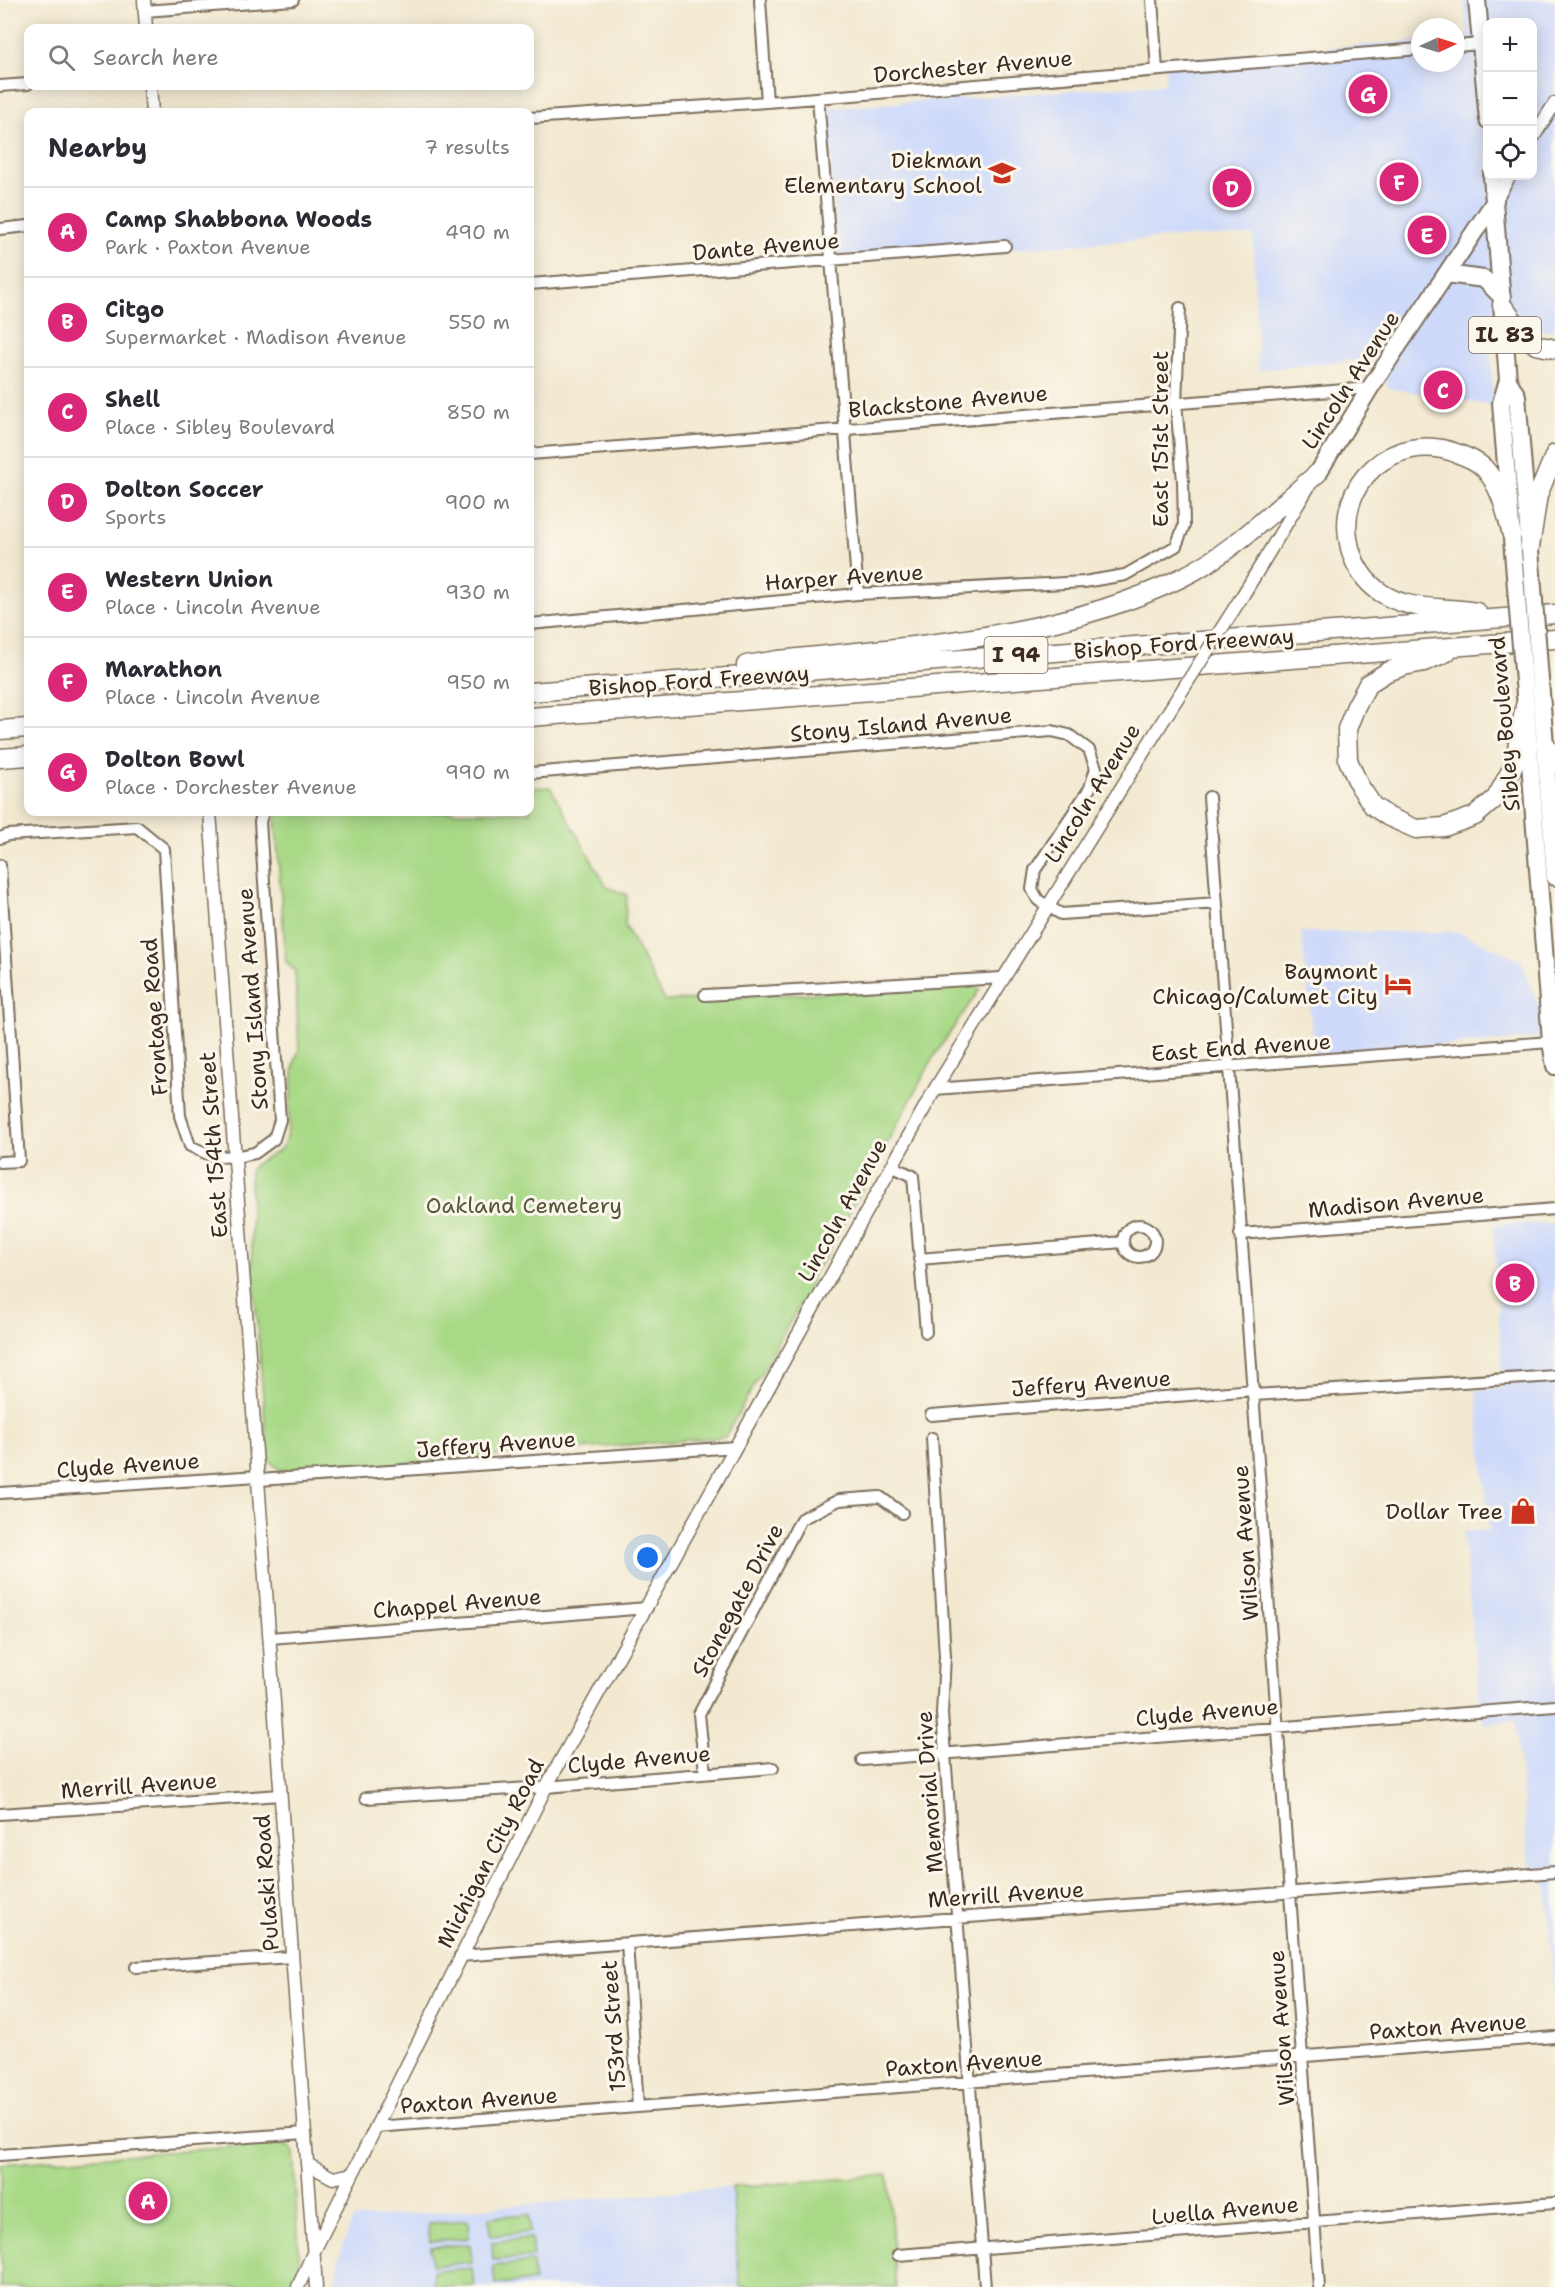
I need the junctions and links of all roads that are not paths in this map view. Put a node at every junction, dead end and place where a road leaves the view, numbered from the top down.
1 (293, 0) edge
2 (760, 0) edge
3 (1152, 0) edge
4 (1477, 0) edge
5 (144, 6) edge
6 (146, 24) edge
7 (1481, 44) junction
8 (1465, 45) edge
9 (1411, 50) edge
10 (1157, 70) junction
11 (1483, 72) edge
12 (24, 84) edge
13 (0, 86) edge
14 (150, 90) edge
15 (818, 98) junction
16 (767, 102) junction
17 (1555, 103) edge
18 (152, 108) edge
19 (534, 118) edge
20 (1538, 125) edge
21 (1492, 180) edge
22 (1508, 180) edge
23 (1495, 201) junction
24 (24, 226) edge
25 (0, 229) edge
26 (1005, 246) dead end
27 (832, 261) junction
28 (1446, 274) junction
29 (534, 284) edge
30 (1502, 301) junction
31 (1180, 308) dead end
32 (1555, 349) edge
33 (1508, 380) junction
34 (1370, 388) junction
35 (1176, 402) junction
36 (846, 429) junction
37 (534, 454) edge
38 (1555, 454) edge
39 (1318, 473) junction
40 (1512, 535) junction
41 (1530, 547) junction
42 (1157, 558) joint
43 (1524, 575) junction
44 (858, 594) junction
45 (1555, 614) edge
46 (1502, 617) junction
47 (534, 624) edge
48 (1552, 640) edge
49 (1462, 646) junction
50 (1532, 681) junction
51 (637, 684) junction
52 (534, 692) edge
53 (1526, 706) junction
54 (534, 717) edge
55 (24, 728) edge
56 (0, 730) edge
57 (1545, 744) junction
58 (24, 756) edge
59 (0, 758) edge
60 (1555, 763) edge
61 (534, 773) edge
62 (1209, 797) dead end
63 (210, 816) edge
64 (262, 816) edge
65 (0, 838) edge
66 (0, 865) edge
67 (1555, 877) edge
68 (1217, 903) junction
69 (1048, 908) junction
70 (1002, 978) junction
71 (705, 995) dead end
72 (1551, 1042) junction
73 (1555, 1066) edge
74 (1229, 1067) junction
75 (935, 1089) junction
76 (234, 1157) junction
77 (0, 1162) edge
78 (893, 1167) junction
79 (1555, 1209) edge
80 (1240, 1234) junction
81 (1123, 1242) dead end
82 (919, 1259) junction
83 (926, 1332) dead end
84 (1555, 1376) edge
85 (1254, 1392) junction
86 (931, 1415) dead end
87 (932, 1438) dead end
88 (736, 1447) junction
89 (258, 1478) junction
90 (0, 1493) edge
91 (902, 1513) dead end
92 (647, 1608) junction
93 (270, 1638) junction
94 (1555, 1706) edge
95 (1278, 1726) junction
96 (945, 1753) junction
97 (862, 1760) dead end
98 (773, 1768) dead end
99 (705, 1773) junction
100 (546, 1787) junction
101 (281, 1795) junction
102 (366, 1798) dead end
103 (0, 1814) edge
104 (1555, 1872) edge
105 (1290, 1892) junction
106 (957, 1917) junction
107 (627, 1943) junction
108 (460, 1956) junction
109 (292, 1957) junction
110 (136, 1967) dead end
111 (1555, 2037) edge
112 (1302, 2057) junction
113 (970, 2082) junction
114 (639, 2108) junction
115 (375, 2127) junction
116 (305, 2133) junction
117 (0, 2155) edge
118 (307, 2164) junction
119 (352, 2174) junction
120 (1555, 2203) edge
121 (1314, 2222) junction
122 (982, 2248) junction
123 (314, 2251) junction
124 (898, 2255) dead end
125 (298, 2287) edge
126 (316, 2287) edge
127 (985, 2287) edge
128 (1319, 2287) edge

1 - 5 street
2 - 16 street
3 - 10 street
4 - 7 main road
5 - 6 street
7 - 8 street
7 - 11 main road
9 - 10 street, Dorchester Avenue
10 - 15 street, Dorchester Avenue
12 - 13 street
14 - 18 street
15 - 16 street, Dorchester Avenue
15 - 27 street
16 - 19 street, Dorchester Avenue
17 - 20 street
21 - 23 main road, IL 83
22 - 23 street, Lincoln Avenue
23 - 28 main road, Lincoln Avenue
23 - 30 main road, IL 83
24 - 25 street
26 - 27 street, Dante Avenue
27 - 29 street, Dante Avenue
27 - 36 street
28 - 30 main road
28 - 34 main road, Lincoln Avenue
30 - 32 highway
30 - 33 main road, IL 83
31 - 35 street, East 151st Street
33 - 40 main road
33 - 41 main road, IL 83
34 - 35 street, Blackstone Avenue
34 - 39 main road, Lincoln Avenue
35 - 36 street, Blackstone Avenue
35 - 42 street, East 151st Street
36 - 37 street, Blackstone Avenue
36 - 44 street
38 - 41 highway
39 - 51 highway
39 - 69 street, Lincoln Avenue, bridge
40 - 43 main road
40 - 46 highway
41 - 43 main road, IL 83
42 - 44 street, Harper Avenue
43 - 50 main road, IL 83, bridge
44 - 47 street, Harper Avenue
45 - 46 highway, Bishop Ford Freeway / I 94
46 - 51 highway, Bishop Ford Freeway / I 94
48 - 49 highway, Bishop Ford Freeway / I 94
49 - 53 highway
49 - 54 highway, Bishop Ford Freeway / I 94
50 - 53 main road, Sibley Boulevard
50 - 57 main road, Sibley Boulevard / IL 83
51 - 52 highway, Bishop Ford Freeway / I 94
53 - 72 main road, Sibley Boulevard
55 - 56 highway
57 - 60 highway
57 - 67 main road, Sibley Boulevard / IL 83
58 - 59 highway
61 - 69 street, Stony Island Avenue
62 - 68 street, Wilson Avenue
63 - 76 street, East 154th Street
64 - 76 street, Stony Island Avenue
65 - 76 street, Frontage Road
66 - 77 street
68 - 69 street
68 - 74 street, Wilson Avenue
69 - 70 street, Lincoln Avenue
70 - 71 street
70 - 75 street, Lincoln Avenue
72 - 73 main road, Sibley Boulevard
72 - 74 street, East End Avenue
74 - 75 street, East End Avenue
74 - 80 street, Wilson Avenue
75 - 78 street, Lincoln Avenue
76 - 89 street, East 154th Street
78 - 82 street
78 - 88 street, Lincoln Avenue
79 - 80 street, Madison Avenue
80 - 85 street, Wilson Avenue
81 - 82 street
82 - 83 street
84 - 85 street, Jeffery Avenue
85 - 86 street, Jeffery Avenue
85 - 95 street, Wilson Avenue
87 - 96 street, Memorial Drive
88 - 89 street, Jeffery Avenue
88 - 92 street, Michigan City Road
89 - 90 street, Clyde Avenue
89 - 93 street, Pulaski Road
91 - 99 street, Stonegate Drive
92 - 93 street, Chappel Avenue
92 - 100 street, Michigan City Road
93 - 101 street, Pulaski Road
94 - 95 street, Clyde Avenue
95 - 96 street, Clyde Avenue
95 - 105 street, Wilson Avenue
96 - 97 street, Clyde Avenue
96 - 106 street, Memorial Drive
98 - 99 street, Clyde Avenue
99 - 100 street, Clyde Avenue
100 - 102 street, Clyde Avenue
100 - 108 street, Michigan City Road
101 - 103 street, Merrill Avenue
101 - 109 street, Pulaski Road
104 - 105 street, Merrill Avenue
105 - 106 street, Merrill Avenue
105 - 112 street, Wilson Avenue
106 - 107 street, Merrill Avenue
106 - 113 street, Memorial Drive
107 - 108 street, Merrill Avenue
107 - 114 street, 153rd Street
108 - 115 street, Michigan City Road
109 - 110 street
109 - 116 street, Pulaski Road
111 - 112 street, Paxton Avenue
112 - 113 street, Paxton Avenue
112 - 121 street, Wilson Avenue
113 - 114 street, Paxton Avenue
113 - 122 street, Memorial Drive
114 - 115 street, Paxton Avenue
115 - 119 street, Michigan City Road
116 - 117 street
116 - 118 street, Pulaski Road
118 - 119 street
118 - 123 street, Pulaski Road
119 - 123 street, Michigan City Road
120 - 121 street, Luella Avenue
121 - 122 street, Luella Avenue
121 - 128 street, Wilson Avenue
122 - 124 street, Luella Avenue
122 - 127 street, Memorial Drive
123 - 125 street, Michigan City Road
123 - 126 street, Pulaski Road

